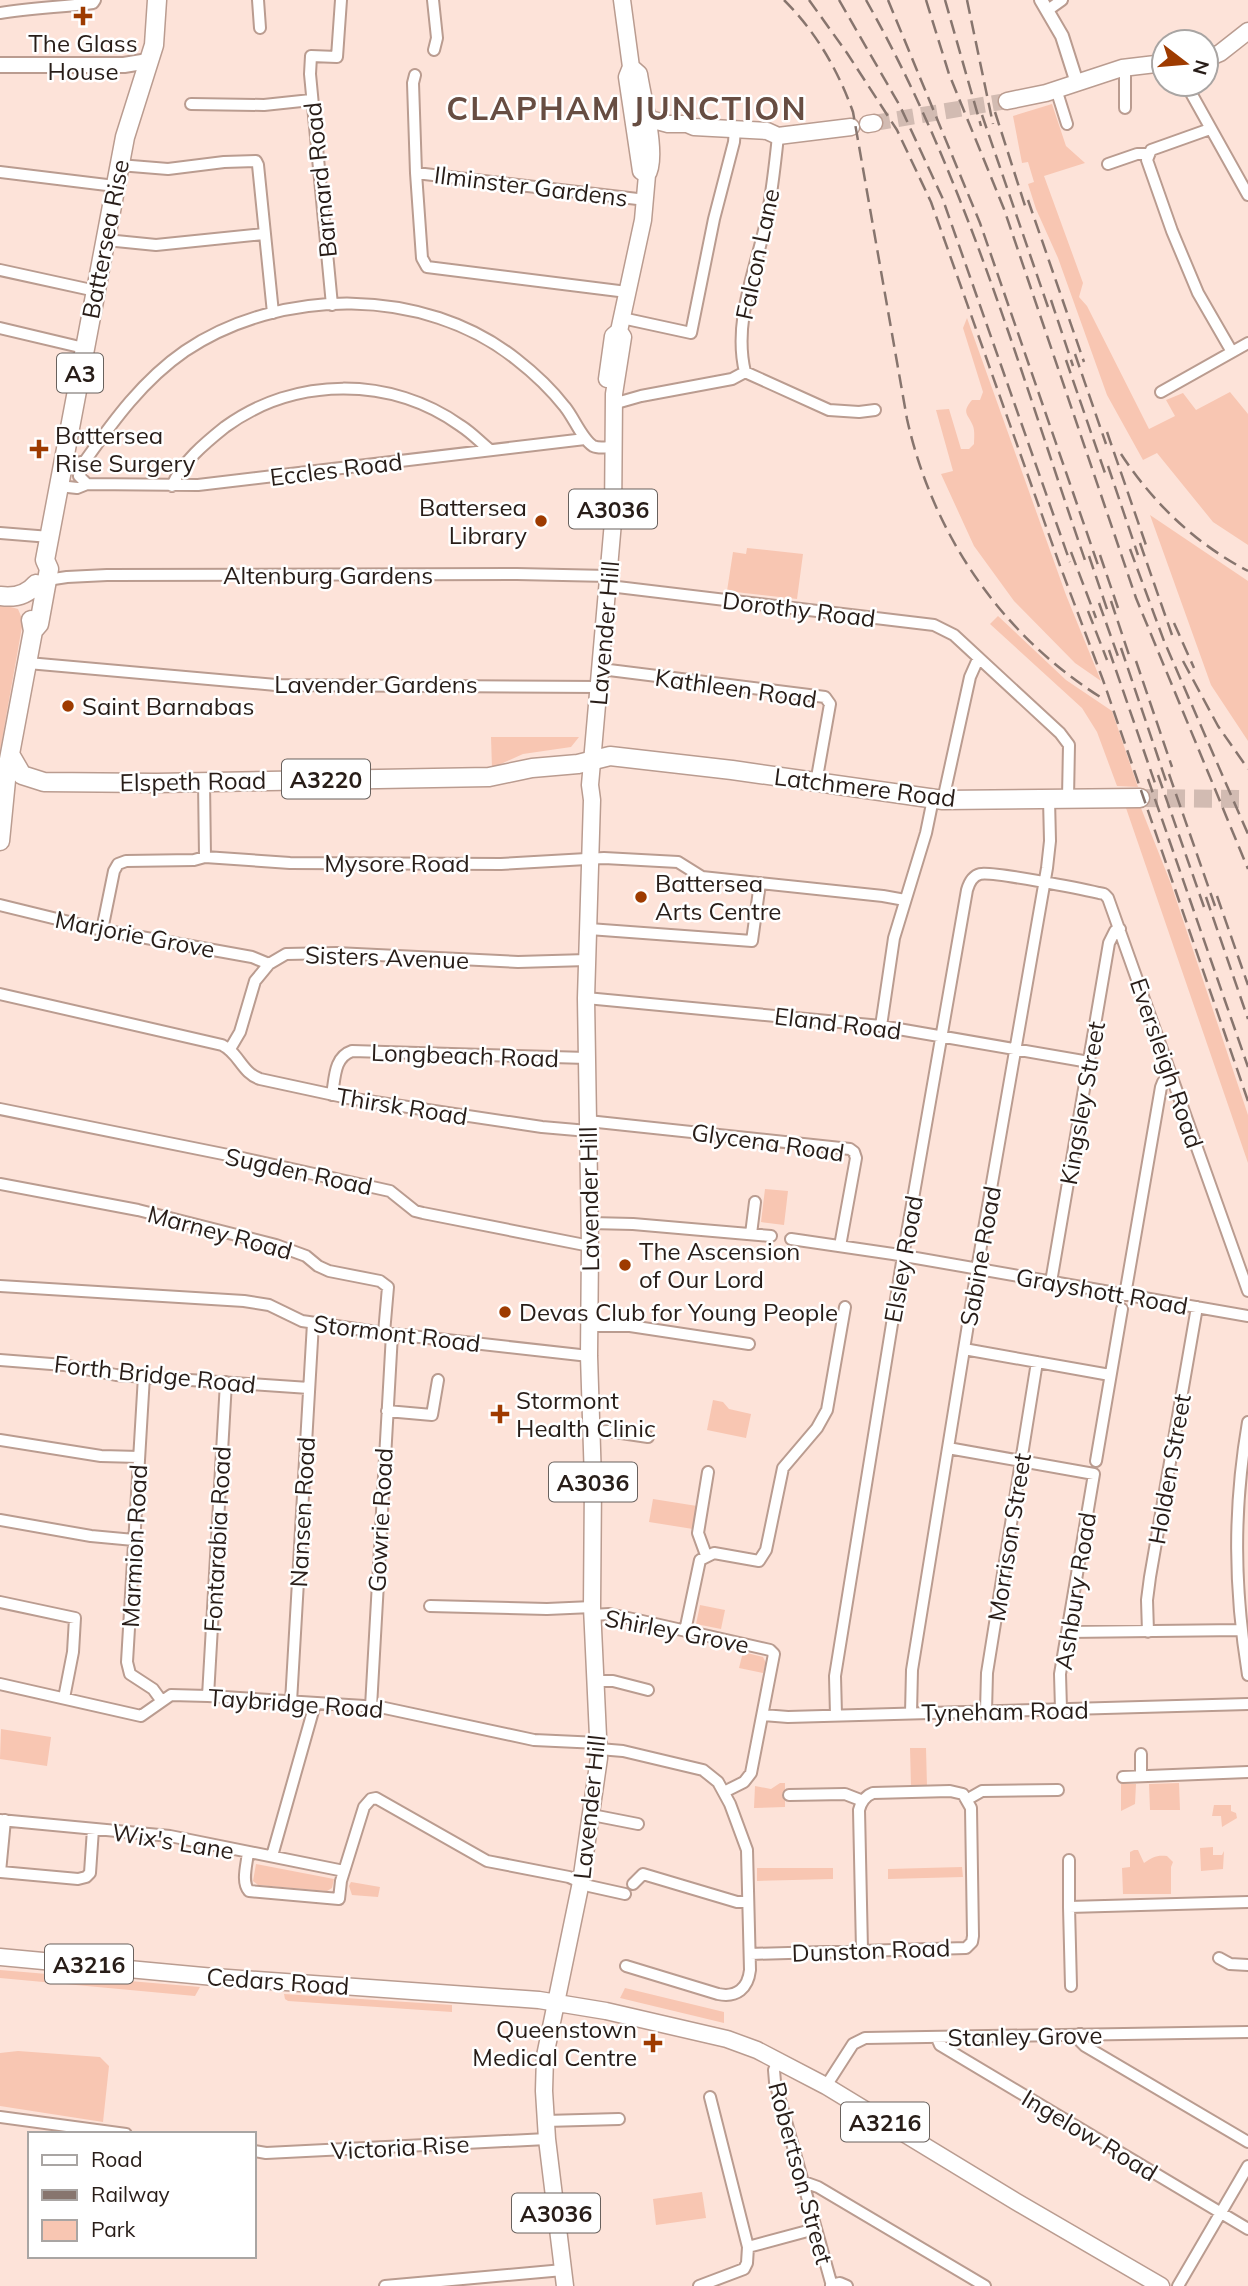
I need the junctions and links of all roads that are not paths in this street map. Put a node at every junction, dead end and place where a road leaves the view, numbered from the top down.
1 (95, 0) edge
2 (157, 0) edge
3 (258, 0) edge
4 (341, 0) edge
5 (433, 0) edge
6 (622, 0) edge
7 (1062, 0) edge
8 (1045, 5) edge
9 (0, 13) edge
10 (260, 28) dead end
11 (1248, 31) edge
12 (434, 50) dead end
13 (1220, 53) edge
14 (148, 61) junction
15 (0, 65) edge
16 (1150, 65) edge
17 (1125, 68) junction
18 (415, 75) dead end
19 (1077, 82) junction
20 (1056, 89) junction
21 (1193, 98) edge
22 (311, 100) junction
23 (1007, 101) tunnel mouth
24 (191, 104) dead end
25 (1125, 108) dead end
26 (639, 117) junction
27 (1067, 124) dead end
28 (694, 127) junction
29 (851, 127) dead end
30 (735, 128) junction
31 (1210, 129) junction
32 (642, 136) junction
33 (778, 136) junction
34 (1148, 154) junction
35 (1108, 164) dead end
36 (119, 165) junction
37 (0, 172) edge
38 (416, 173) junction
39 (115, 186) junction
40 (1248, 195) edge
41 (646, 200) junction
42 (264, 234) junction
43 (106, 240) junction
44 (0, 270) edge
45 (96, 291) junction
46 (627, 292) junction
47 (332, 305) junction
48 (272, 313) junction
49 (621, 325) junction
50 (0, 328) edge
51 (1248, 343) edge
52 (84, 348) junction
53 (1233, 352) junction
54 (745, 372) junction
55 (1161, 392) dead end
56 (613, 399) junction
57 (875, 410) dead end
58 (584, 439) junction
59 (614, 447) junction
60 (490, 450) junction
61 (63, 461) junction
62 (85, 461) junction
63 (87, 484) junction
64 (59, 486) junction
65 (172, 486) junction
66 (0, 533) edge
67 (50, 537) junction
68 (609, 581) junction
69 (41, 582) junction
70 (4, 597) edge
71 (37, 616) junction
72 (978, 659) junction
73 (28, 663) junction
74 (601, 669) junction
75 (600, 687) junction
76 (11, 756) junction
77 (593, 761) junction
78 (44, 782) junction
79 (204, 782) junction
80 (816, 783) junction
81 (1068, 798) junction
82 (1140, 798) tunnel mouth
83 (938, 799) junction
84 (1049, 799) junction
85 (5, 803) junction
86 (0, 841) edge
87 (205, 857) junction
88 (589, 858) junction
89 (760, 883) junction
90 (1044, 883) junction
91 (905, 900) junction
92 (0, 905) edge
93 (589, 929) junction
94 (1120, 929) junction
95 (102, 930) junction
96 (587, 960) junction
97 (269, 964) junction
98 (0, 994) edge
99 (586, 998) junction
100 (881, 1026) junction
101 (942, 1037) junction
102 (230, 1049) junction
103 (1015, 1049) junction
104 (587, 1058) junction
105 (1089, 1062) junction
106 (1172, 1076) junction
107 (332, 1095) junction
108 (0, 1109) edge
109 (588, 1126) junction
110 (0, 1184) edge
111 (755, 1202) dead end
112 (590, 1223) junction
113 (751, 1234) junction
114 (771, 1236) dead end
115 (791, 1239) dead end
116 (590, 1246) junction
117 (839, 1246) junction
118 (903, 1256) junction
119 (977, 1269) junction
120 (1051, 1282) junction
121 (0, 1286) edge
122 (1248, 1291) edge
123 (1125, 1295) junction
124 (845, 1307) dead end
125 (1197, 1307) junction
126 (1122, 1309) dead end
127 (1248, 1316) edge
128 (313, 1323) junction
129 (589, 1326) junction
130 (388, 1333) junction
131 (749, 1344) dead end
132 (964, 1349) junction
133 (589, 1356) junction
134 (0, 1360) edge
135 (1037, 1362) junction
136 (1110, 1375) junction
137 (144, 1377) junction
138 (438, 1380) dead end
139 (226, 1382) junction
140 (309, 1388) junction
141 (387, 1411) junction
142 (1248, 1422) edge
143 (592, 1432) junction
144 (648, 1437) dead end
145 (0, 1440) edge
146 (948, 1448) junction
147 (139, 1457) junction
148 (1021, 1461) junction
149 (1096, 1461) dead end
150 (708, 1472) dead end
151 (0, 1520) edge
152 (134, 1540) junction
153 (706, 1555) junction
154 (1242, 1564) edge
155 (0, 1602) edge
156 (430, 1606) dead end
157 (592, 1611) junction
158 (1241, 1630) junction
159 (685, 1631) junction
160 (1067, 1632) junction
161 (1148, 1632) junction
162 (1248, 1675) edge
163 (596, 1681) junction
164 (0, 1684) edge
165 (648, 1690) dead end
166 (208, 1696) junction
167 (64, 1698) junction
168 (161, 1700) junction
169 (291, 1702) junction
170 (315, 1704) junction
171 (1248, 1704) edge
172 (371, 1707) junction
173 (1061, 1709) junction
174 (986, 1711) junction
175 (911, 1713) junction
176 (763, 1715) junction
177 (836, 1715) junction
178 (599, 1746) junction
179 (1141, 1754) dead end
180 (1248, 1772) edge
181 (1141, 1776) junction
182 (1123, 1777) dead end
183 (1058, 1790) dead end
184 (724, 1792) junction
185 (789, 1795) dead end
186 (968, 1799) junction
187 (863, 1801) junction
188 (592, 1815) junction
189 (3, 1820) edge
190 (638, 1824) dead end
191 (93, 1829) junction
192 (248, 1852) junction
193 (272, 1856) junction
194 (1069, 1860) dead end
195 (344, 1871) junction
196 (0, 1872) edge
197 (581, 1882) junction
198 (633, 1884) dead end
199 (625, 1894) dead end
200 (748, 1902) junction
201 (1248, 1902) edge
202 (1069, 1907) junction
203 (862, 1950) junction
204 (750, 1954) junction
205 (0, 1957) edge
206 (1219, 1958) dead end
207 (1248, 1965) edge
208 (626, 1966) dead end
209 (1071, 1986) dead end
210 (557, 2002) junction
211 (1248, 2032) edge
212 (1080, 2035) junction
213 (937, 2038) junction
214 (778, 2060) junction
215 (826, 2086) junction
216 (710, 2096) dead end
217 (0, 2117) edge
218 (619, 2119) dead end
219 (545, 2120) junction
220 (111, 2132) edge
221 (547, 2139) junction
222 (1248, 2143) edge
223 (256, 2151) edge
224 (1248, 2166) edge
225 (804, 2182) junction
226 (1220, 2213) junction
227 (815, 2229) junction
228 (1248, 2229) edge
229 (748, 2247) junction
230 (564, 2278) edge
231 (388, 2286) edge
232 (699, 2286) edge
233 (831, 2286) edge
234 (847, 2286) edge
235 (985, 2286) edge
236 (1161, 2286) edge
237 (1178, 2286) edge

1 - 9 street
2 - 14 highway, Battersea Rise / A3
3 - 10 street
4 - 22 street, Barnard Road
5 - 12 street
6 - 26 main road, A3036
7 - 8 street
8 - 19 street
11 - 13 main road
14 - 15 main road
14 - 36 highway, Battersea Rise / A3
16 - 17 main road
17 - 19 main road
17 - 25 street
18 - 38 street
19 - 20 main road
20 - 23 main road
20 - 27 street
21 - 31 street
22 - 24 street
22 - 47 street, Barnard Road
26 - 28 main road
26 - 32 main road, Lavender Hill / A3036
28 - 30 main road
28 - 32 main road
29 - 33 main road
30 - 33 main road
30 - 49 street
31 - 34 street
31 - 40 street
32 - 41 main road, Lavender Hill / A3036
33 - 54 street, Falcon Lane
34 - 35 street
34 - 53 street
36 - 39 highway, Battersea Rise / A3
36 - 42 street
37 - 39 street
38 - 41 street, Ilminster Gardens
38 - 46 street
39 - 43 highway, Battersea Rise / A3
41 - 46 main road, Lavender Hill / A3036
42 - 43 street
42 - 48 street
43 - 45 highway, Battersea Rise / A3
44 - 45 street
45 - 52 highway, Battersea Rise / A3
46 - 49 main road, Lavender Hill / A3036
47 - 48 street
47 - 58 street
48 - 62 street
49 - 56 main road, Lavender Hill / A3036
50 - 52 street
51 - 53 street
52 - 61 highway, Battersea Rise / A3
53 - 55 street
54 - 56 street
54 - 57 street
56 - 59 main road, Lavender Hill / A3036
58 - 59 street
58 - 60 street, Eccles Road
59 - 68 main road, Lavender Hill / A3036
60 - 65 street, Eccles Road
60 - 65 street
61 - 62 street
61 - 64 highway, Battersea Rise / A3
62 - 63 street
63 - 64 street, Eccles Road
63 - 65 street, Eccles Road
64 - 67 highway, Battersea Rise / A3
66 - 67 street
67 - 69 highway, Battersea Rise / A3
68 - 69 street, Altenburg Gardens
68 - 72 street, Dorothy Road
68 - 74 main road, Lavender Hill / A3036
69 - 70 highway
69 - 71 highway, Battersea Rise / A3
70 - 71 highway
71 - 73 highway, A3
72 - 81 street, Dorothy Road
72 - 83 street
73 - 75 street, Lavender Gardens
73 - 76 highway, A3
74 - 75 main road, Lavender Hill / A3036
74 - 80 street, Kathleen Road
75 - 77 main road, Lavender Hill / A3036
76 - 78 highway
76 - 85 highway, A3
77 - 79 highway, Elspeth Road / A3220
77 - 80 highway, Latchmere Road / A3220
77 - 88 main road, Lavender Hill / A3036
78 - 79 highway, Elspeth Road / A3220
78 - 85 highway, Elspeth Road / A3220
79 - 87 street
80 - 83 highway, Latchmere Road / A3220
81 - 82 highway, Latchmere Road / A3220
81 - 84 highway, Latchmere Road / A3220
83 - 84 highway, Latchmere Road / A3220
83 - 91 street
84 - 90 street, Sabine Road
85 - 86 highway, A3
87 - 88 street, Mysore Road
87 - 95 street, Mysore Road
88 - 89 street, Mysore Road
88 - 93 main road, Lavender Hill / A3036
89 - 91 street, Mysore Road
89 - 93 street
90 - 94 street, Eversleigh Road
90 - 101 street, Elsley Road
90 - 103 street, Sabine Road
91 - 100 street
92 - 95 street, Marjorie Grove
93 - 96 main road, Lavender Hill / A3036
94 - 105 street, Kingsley Street
94 - 106 street, Eversleigh Road
95 - 97 street, Marjorie Grove
96 - 97 street, Sisters Avenue
96 - 99 main road, Lavender Hill / A3036
97 - 102 street, Sisters Avenue
98 - 102 street
99 - 100 street, Eland Road
99 - 104 main road, Lavender Hill / A3036
100 - 101 street, Eland Road
101 - 103 street, Eland Road
101 - 118 street, Elsley Road
102 - 107 street, Thirsk Road
103 - 105 street, Eland Road
103 - 119 street, Sabine Road
104 - 107 street, Longbeach Road
104 - 109 main road, Lavender Hill / A3036
105 - 120 street, Kingsley Street
106 - 122 street, Eversleigh Road
106 - 123 street
107 - 109 street, Thirsk Road
108 - 116 street, Sugden Road
109 - 112 main road, Lavender Hill / A3036
109 - 117 street, Glycena Road
110 - 130 street, Marney Road
111 - 113 street
112 - 113 street
112 - 116 main road, Lavender Hill / A3036
113 - 114 street
115 - 117 street, Grayshott Road
116 - 129 main road, Lavender Hill / A3036
117 - 118 street, Grayshott Road
118 - 119 street, Grayshott Road
118 - 177 street, Elsley Road
119 - 120 street, Grayshott Road
119 - 132 street, Sabine Road
120 - 123 street, Grayshott Road
121 - 128 street, Stormont Road
123 - 125 street, Grayshott Road
124 - 153 street
125 - 127 street, Grayshott Road
125 - 161 street, Holden Street
126 - 136 street
128 - 130 street, Stormont Road
128 - 140 street, Nansen Road
129 - 131 street
129 - 133 main road, Lavender Hill / A3036
130 - 133 street, Stormont Road
130 - 141 street, Gowrie Road
132 - 135 street
132 - 146 street, Sabine Road
133 - 143 main road, Lavender Hill / A3036
134 - 137 street, Forth Bridge Road
135 - 136 street
135 - 148 street, Morrison Street
136 - 149 street
137 - 139 street, Forth Bridge Road
137 - 147 street, Marmion Road
138 - 141 street
139 - 140 street, Forth Bridge Road
139 - 166 street, Fontarabia Road
140 - 169 street, Nansen Road
141 - 172 street, Gowrie Road
142 - 154 street
143 - 144 street
143 - 157 main road, Lavender Hill / A3036
145 - 147 street
146 - 148 street
146 - 175 street, Sabine Road
147 - 152 street, Marmion Road
148 - 160 street, Ashbury Road
148 - 174 street, Morrison Street
150 - 153 street
151 - 152 street
152 - 168 street, Marmion Road
153 - 159 street
154 - 158 street
155 - 167 street
156 - 157 street, Shirley Grove
157 - 159 street, Shirley Grove
157 - 163 main road, Lavender Hill / A3036
158 - 161 street
158 - 162 street
159 - 176 street, Shirley Grove
160 - 161 street
160 - 173 street, Ashbury Road
163 - 165 street
163 - 178 main road, Lavender Hill / A3036
164 - 167 street, Taybridge Road
166 - 168 street, Taybridge Road
166 - 169 street, Taybridge Road
167 - 168 street, Taybridge Road
169 - 170 street, Taybridge Road
170 - 172 street, Taybridge Road
170 - 193 street
171 - 173 street, Tyneham Road
172 - 178 street, Taybridge Road
173 - 174 street, Tyneham Road
174 - 175 street, Tyneham Road
175 - 177 street, Tyneham Road
176 - 177 street, Tyneham Road
176 - 184 street, Shirley Grove
178 - 184 street, Taybridge Road
178 - 188 main road, Lavender Hill / A3036
179 - 181 street
180 - 181 street
181 - 182 street
183 - 186 street
184 - 200 street
185 - 187 street
186 - 187 street
186 - 203 street, Dunston Road
187 - 203 street
188 - 190 street
188 - 197 main road, Lavender Hill / A3036
189 - 191 street, Wix's Lane
189 - 196 street
191 - 192 street, Wix's Lane
191 - 196 street
192 - 193 street, Wix's Lane
192 - 195 street
193 - 195 street, Wix's Lane
194 - 202 street
195 - 197 street
197 - 199 street
197 - 210 main road, Lavender Hill / A3036
198 - 200 street
200 - 204 street
201 - 202 street
202 - 209 street
203 - 204 street, Dunston Road
204 - 208 street
205 - 210 main road, Cedars Road / A3216
206 - 207 street
210 - 214 main road, A3216
210 - 219 main road, A3036
211 - 212 street, Stanley Grove
212 - 213 street, Stanley Grove
212 - 222 street
213 - 215 street, Stanley Grove
213 - 226 street, Ingelow Road
214 - 215 main road, A3216
214 - 225 street, Robertson Street
215 - 236 main road, A3216
216 - 229 street
217 - 220 street
218 - 219 street
219 - 221 main road, A3036
221 - 223 street, Victoria Rise
221 - 230 main road, A3036
224 - 226 street
225 - 227 street, Robertson Street
225 - 235 street
226 - 228 street, Ingelow Road
226 - 237 street
227 - 229 street
227 - 233 street, Robertson Street
229 - 232 street
230 - 231 street
233 - 234 street

